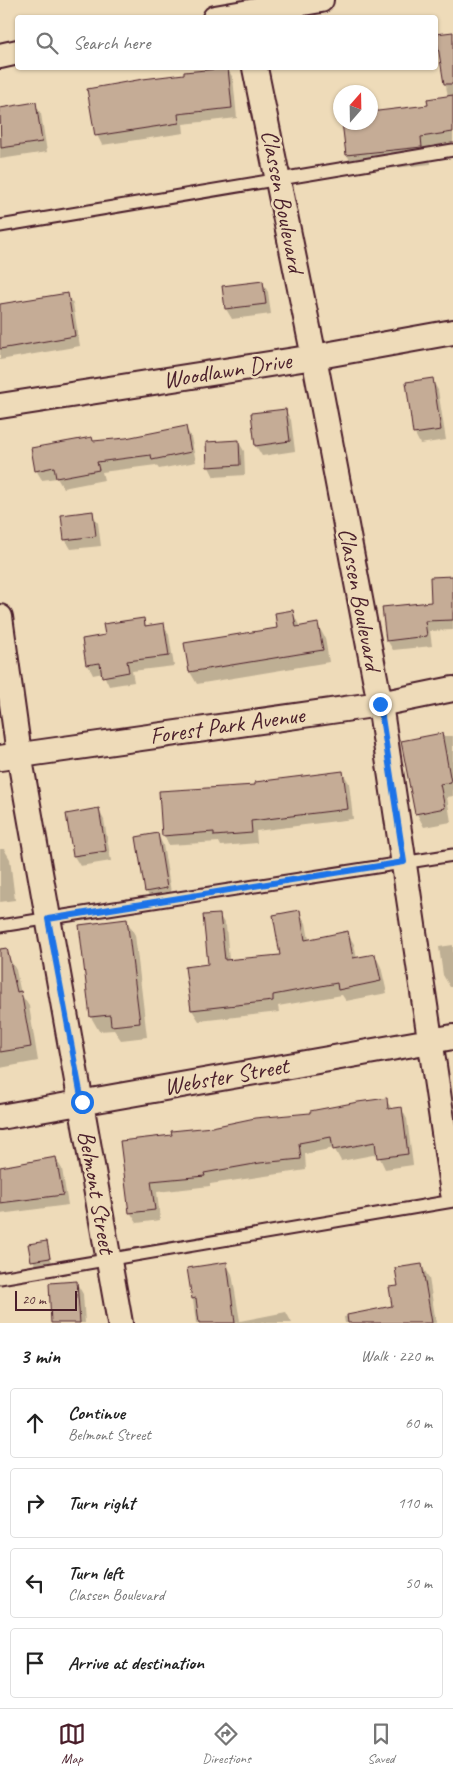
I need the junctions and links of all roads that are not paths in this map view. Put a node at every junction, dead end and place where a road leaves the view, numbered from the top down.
1 (321, 0) edge
2 (244, 10) edge
3 (226, 15) edge
4 (15, 53) edge
5 (0, 56) edge
6 (256, 70) edge
7 (453, 150) edge
8 (278, 178) junction
9 (0, 226) edge
10 (453, 332) edge
11 (314, 356) junction
12 (0, 406) edge
13 (0, 616) edge
14 (453, 689) edge
15 (380, 704) junction
16 (9, 756) edge
17 (453, 855) edge
18 (404, 862) junction
19 (48, 919) junction
20 (0, 926) edge
21 (442, 1039) edge
22 (82, 1102) junction
23 (0, 1117) edge
24 (453, 1193) edge
25 (453, 1201) edge
26 (109, 1260) junction
27 (0, 1278) edge
28 (120, 1323) edge

1 - 2 street
2 - 3 street
4 - 5 street
6 - 8 street, Classen Boulevard
7 - 8 lane
8 - 9 lane
8 - 11 street, Classen Boulevard
10 - 11 street, Woodlawn Drive
11 - 12 street, Woodlawn Drive
11 - 15 street, Classen Boulevard
13 - 16 street, Belmont Street
14 - 15 street, Forest Park Avenue
15 - 16 street, Forest Park Avenue
15 - 18 street, Classen Boulevard
16 - 19 street, Belmont Street
17 - 18 lane
18 - 19 lane
18 - 21 street, Classen Boulevard
19 - 20 lane
19 - 22 street, Belmont Street
21 - 22 street, Webster Street
21 - 24 street, Classen Boulevard
22 - 23 street, Webster Street
22 - 26 street, Belmont Street
25 - 26 lane
26 - 27 lane
26 - 28 street, Belmont Street

